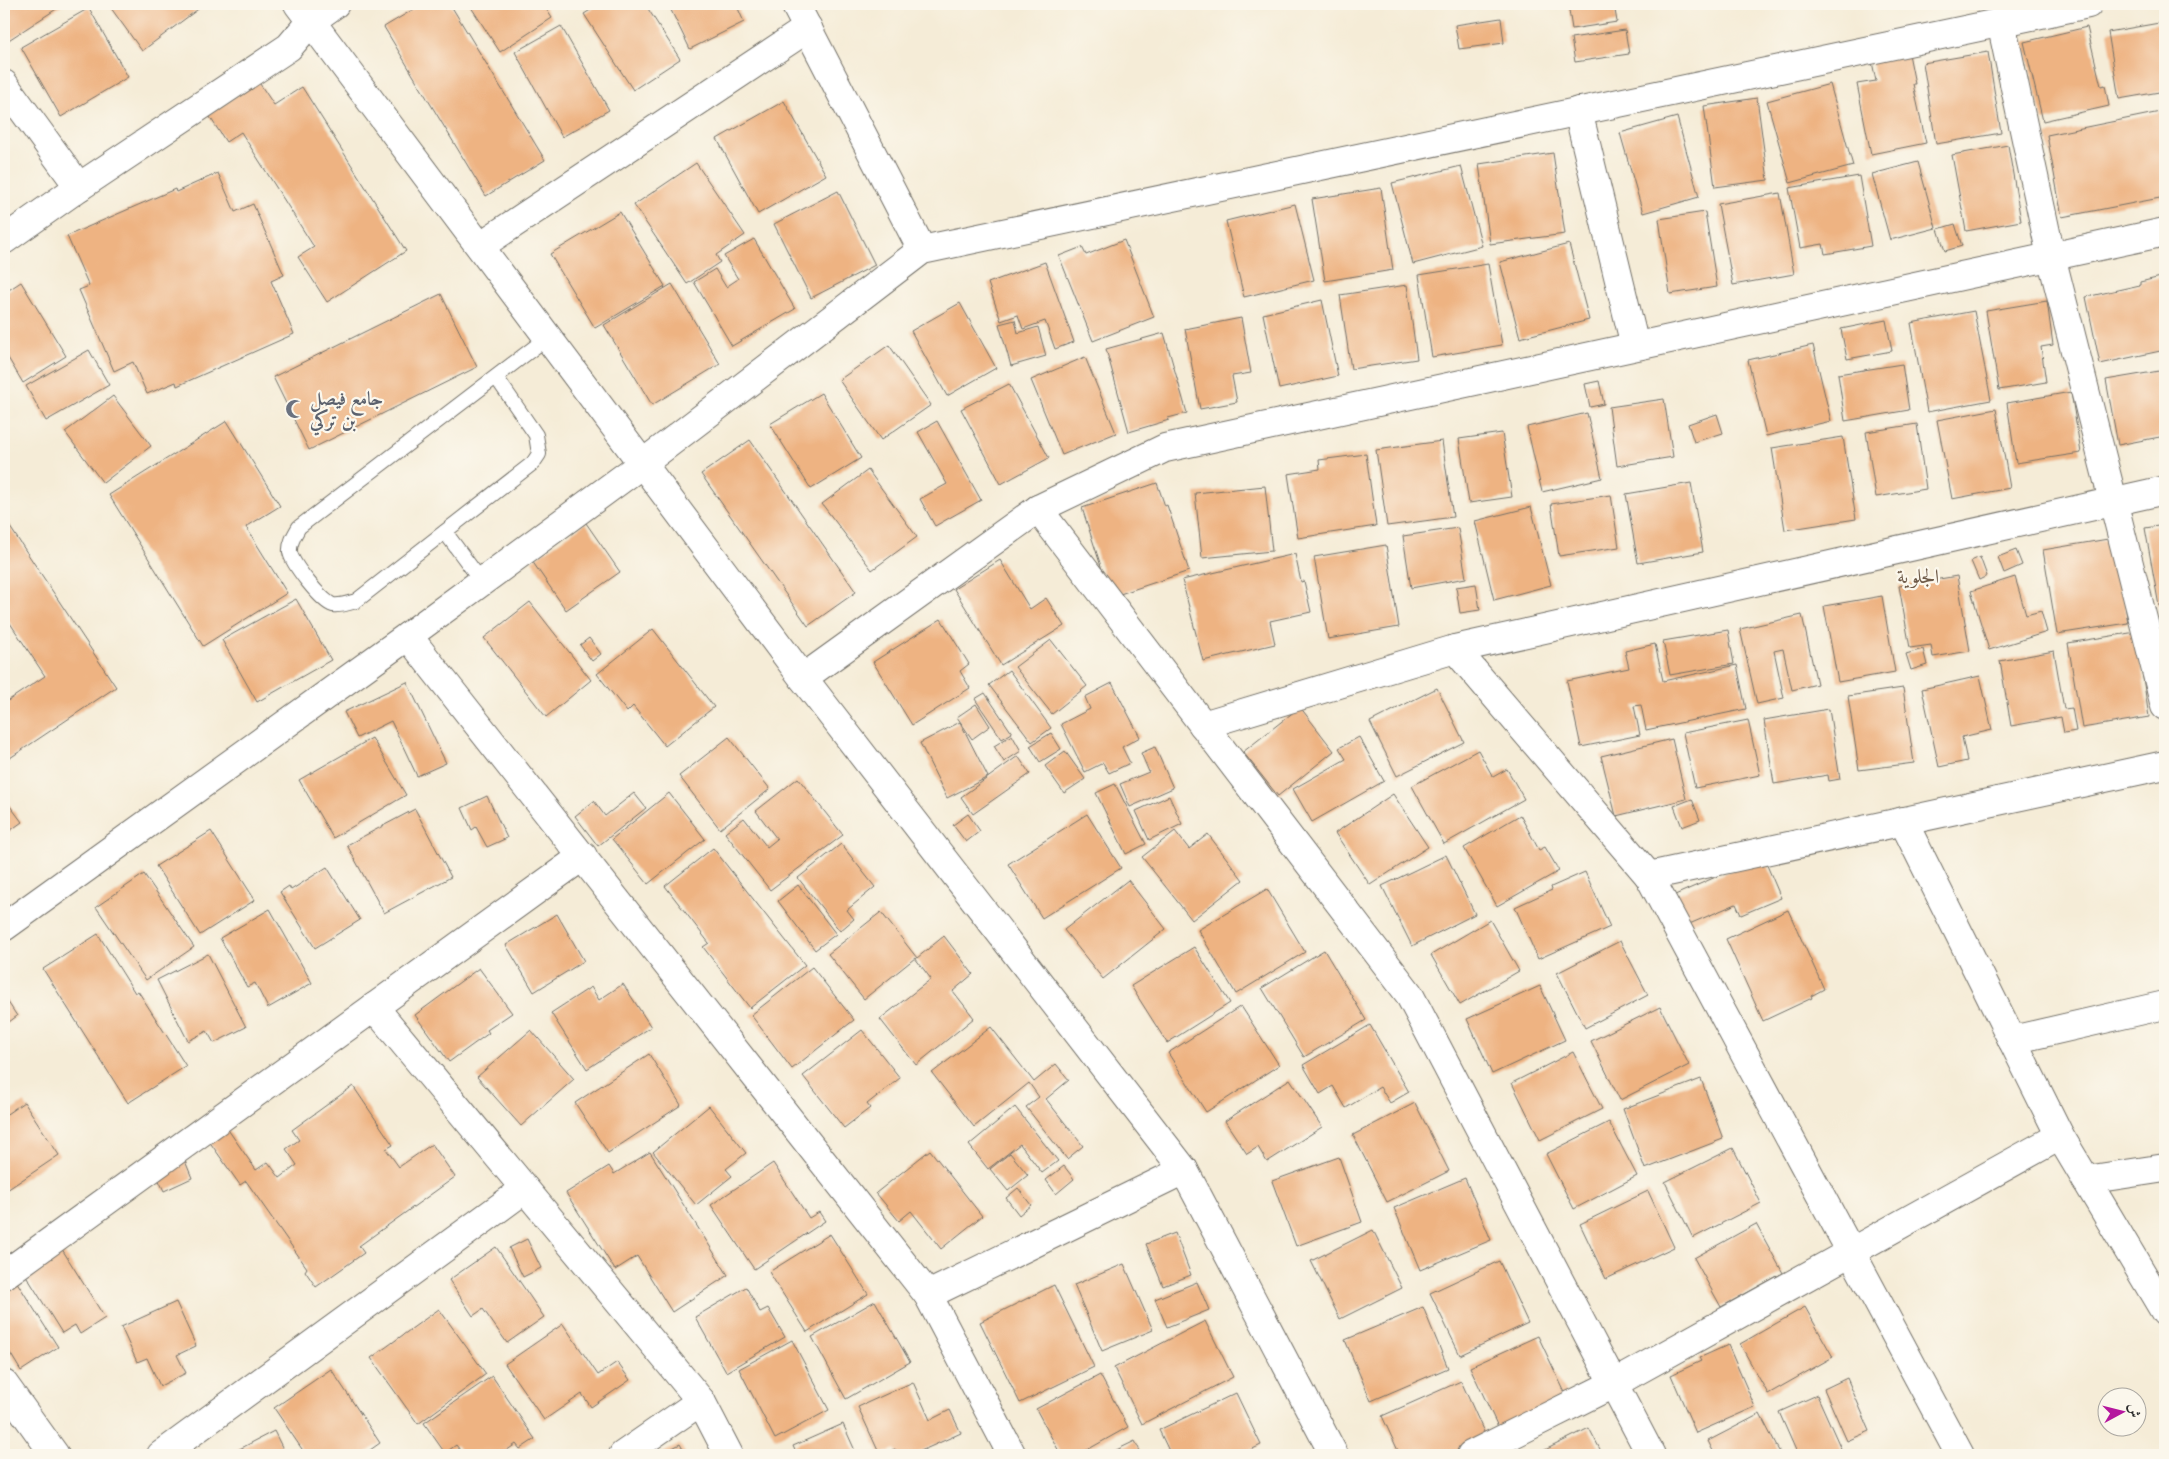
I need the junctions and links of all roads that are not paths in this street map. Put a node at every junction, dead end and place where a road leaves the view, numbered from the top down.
1 (335, 4) edge
2 (795, 4) edge
3 (2088, 4) edge
4 (304, 12) edge
5 (2001, 22) junction
6 (808, 28) junction
7 (4, 84) edge
8 (1578, 111) junction
9 (79, 187) junction
10 (2165, 232) edge
11 (4, 240) edge
12 (480, 246) junction
13 (922, 250) junction
14 (2051, 256) junction
15 (548, 337) junction
16 (1635, 346) junction
17 (496, 377) junction
18 (642, 464) junction
19 (2165, 490) edge
20 (2115, 502) junction
21 (1038, 510) junction
22 (444, 532) junction
23 (482, 582) junction
24 (408, 636) junction
25 (1455, 649) junction
26 (803, 678) junction
27 (2165, 706) edge
28 (1202, 725) junction
29 (2165, 765) edge
30 (1903, 821) junction
31 (583, 856) junction
32 (1650, 876) junction
33 (4, 927) edge
34 (2165, 1004) edge
35 (374, 1007) junction
36 (2012, 1040) junction
37 (2060, 1136) junction
38 (2165, 1168) edge
39 (1184, 1170) junction
40 (2086, 1180) junction
41 (525, 1189) junction
42 (1851, 1251) junction
43 (4, 1275) edge
44 (928, 1296) junction
45 (2165, 1312) edge
46 (4, 1384) edge
47 (1613, 1384) junction
48 (701, 1401) junction
49 (55, 1455) edge
50 (161, 1455) edge
51 (623, 1455) edge
52 (729, 1455) edge
53 (1012, 1455) edge
54 (1334, 1455) edge
55 (1471, 1455) edge
56 (1651, 1455) edge
57 (1960, 1455) edge

1 - 4 street
2 - 6 street
3 - 5 street
4 - 9 street
4 - 12 street
5 - 8 street
5 - 14 street
6 - 12 street
6 - 13 street
7 - 9 street
8 - 13 street
8 - 16 street
9 - 11 street
10 - 14 street
12 - 15 street
13 - 18 street
14 - 16 street
14 - 20 street
15 - 17 lane
15 - 18 street
16 - 21 street
17 - 22 lane
17 - 22 lane
18 - 23 street
18 - 26 street
19 - 20 street
20 - 25 street
20 - 27 street
21 - 26 street
21 - 28 street
22 - 23 lane
23 - 24 street
24 - 31 street
24 - 33 street
25 - 28 street
25 - 32 street
26 - 39 street
28 - 47 street
29 - 30 street
30 - 32 street
30 - 36 street
31 - 35 street
31 - 44 street
32 - 42 street
34 - 36 street
35 - 41 street
35 - 43 street
36 - 37 street
37 - 40 street
37 - 42 street
38 - 40 street
39 - 44 street
39 - 54 street
40 - 45 street
41 - 48 street
41 - 50 street
42 - 47 street
42 - 57 street
44 - 53 street
46 - 49 street
47 - 55 street
47 - 56 street
48 - 51 street
48 - 52 street

